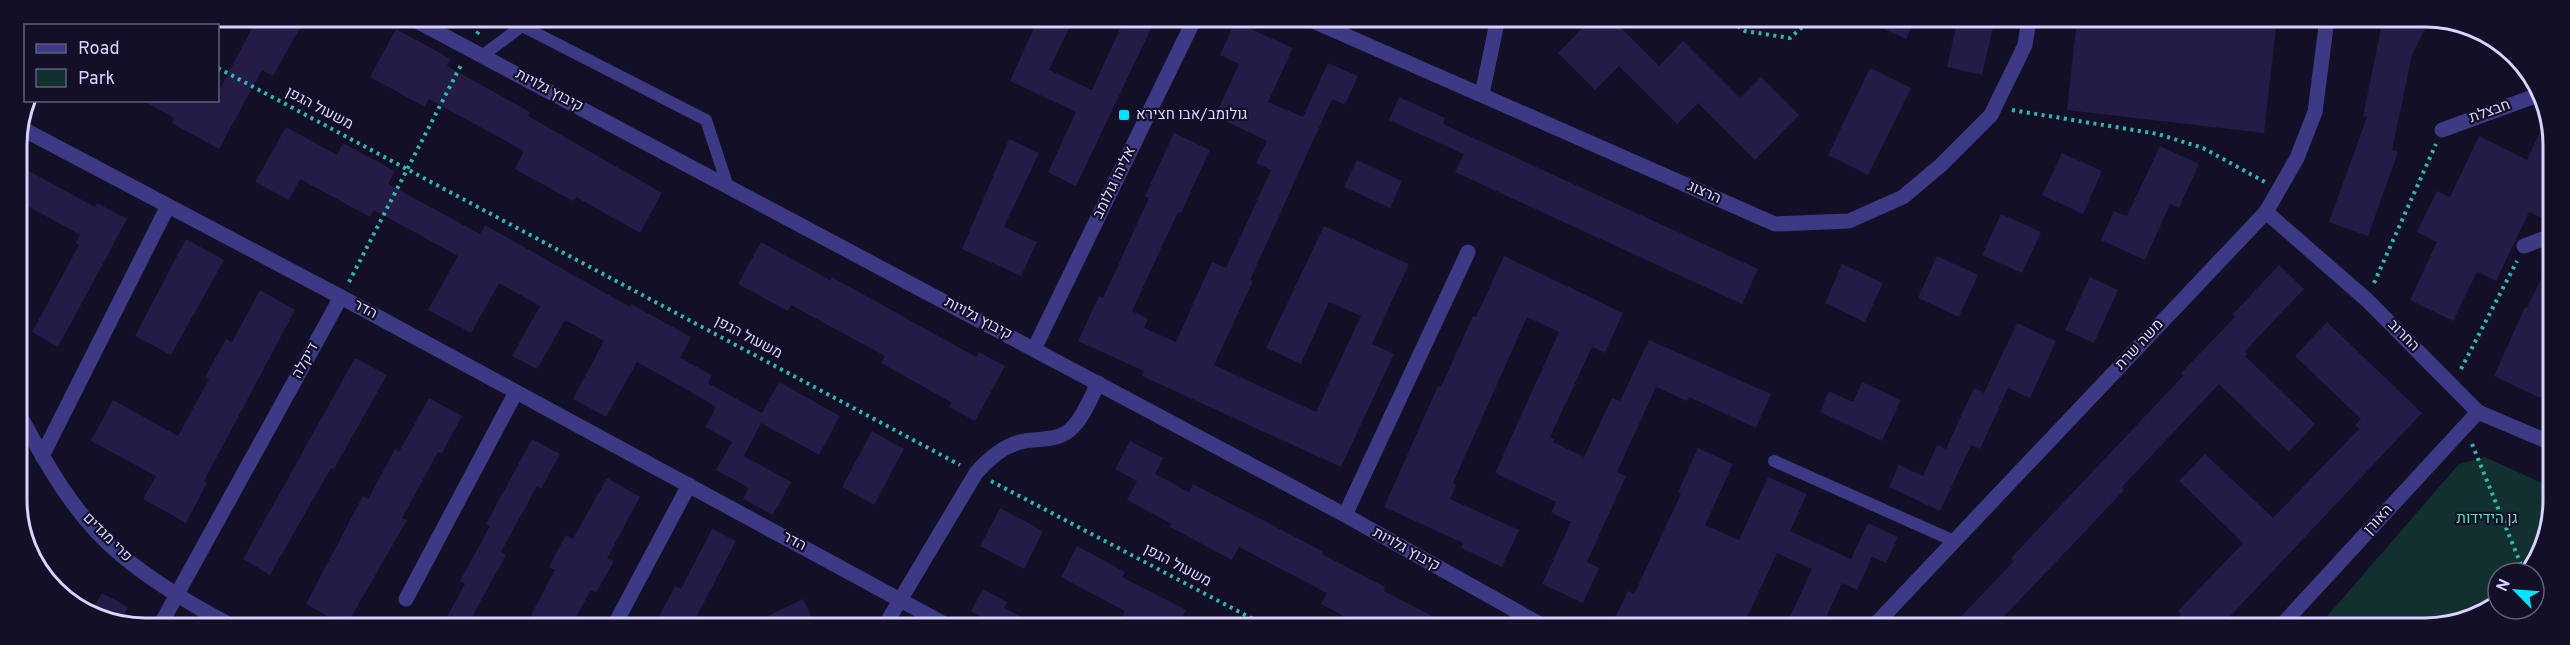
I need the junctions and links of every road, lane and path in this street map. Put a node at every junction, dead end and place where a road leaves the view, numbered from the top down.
1 (428, 27) edge
2 (484, 27) edge
3 (520, 27) edge
4 (524, 27) edge
5 (1191, 27) edge
6 (1327, 27) edge
7 (1496, 27) edge
8 (1739, 27) edge
9 (1802, 27) edge
10 (2028, 27) edge
11 (2326, 27) edge
12 (475, 52) junction
13 (219, 69) edge
14 (1482, 94) junction
15 (2533, 97) edge
16 (1995, 106) junction
17 (2442, 130) joint
18 (28, 131) edge
19 (408, 170) junction
20 (728, 187) junction
21 (2279, 190) junction
22 (168, 206) junction
23 (2266, 212) junction
24 (2543, 239) edge
25 (2524, 246) joint
26 (1468, 252) dead end
27 (341, 297) junction
28 (2367, 300) junction
29 (1034, 348) junction
30 (1098, 383) junction
31 (2453, 386) junction
32 (516, 392) junction
33 (2478, 412) junction
34 (2465, 427) junction
35 (27, 428) edge
36 (2543, 440) edge
37 (42, 456) junction
38 (1774, 460) dead end
39 (976, 473) junction
40 (689, 485) junction
41 (1345, 515) junction
42 (1954, 541) junction
43 (2520, 561) edge
44 (176, 596) junction
45 (406, 599) dead end
46 (899, 599) junction
47 (164, 618) edge
48 (217, 618) edge
49 (618, 618) edge
50 (889, 618) edge
51 (934, 618) edge
52 (1252, 618) edge
53 (1529, 618) edge
54 (1881, 618) edge
55 (2288, 618) edge

1 - 12 street, קיבוץ גלויות
2 - 12 path
3 - 12 lane
4 - 20 lane
5 - 29 street, אליהו גולומב
6 - 14 street, הרצוג
7 - 14 street
8 - 9 path
10 - 16 street, הרצוג
11 - 21 street, משה שרת
12 - 19 path
12 - 20 street, קיבוץ גלויות
13 - 19 path, משעול הגפן
14 - 16 street, הרצוג
15 - 17 street, חבצלת
16 - 21 path
17 - 28 path
18 - 22 street
19 - 27 path
19 - 39 path, משעול הגפן
20 - 29 street, קיבוץ גלויות
21 - 23 street, משה שרת
22 - 27 street
22 - 37 street
23 - 28 street, החרוב
23 - 42 street, משה שרת
24 - 25 street
25 - 31 path
26 - 41 street
27 - 32 street, הדר
27 - 44 street, דיקלה
28 - 31 street, החרוב
29 - 30 street, קיבוץ גלויות
30 - 39 street
30 - 41 street, קיבוץ גלויות
31 - 33 street, החרוב
32 - 40 street, הדר
32 - 45 street
33 - 34 street, האורן
33 - 36 street, החרוב
34 - 43 path
34 - 55 street, האורן
35 - 37 street, פרי מגדים
37 - 44 street, פרי מגדים
38 - 42 lane
39 - 46 street
39 - 52 path, משעול הגפן
40 - 46 street, הדר
40 - 49 street
41 - 53 street, קיבוץ גלויות
42 - 54 street, משה שרת
44 - 47 street, דיקלה
44 - 48 street, פרי מגדים
46 - 50 street
46 - 51 street, הדר

